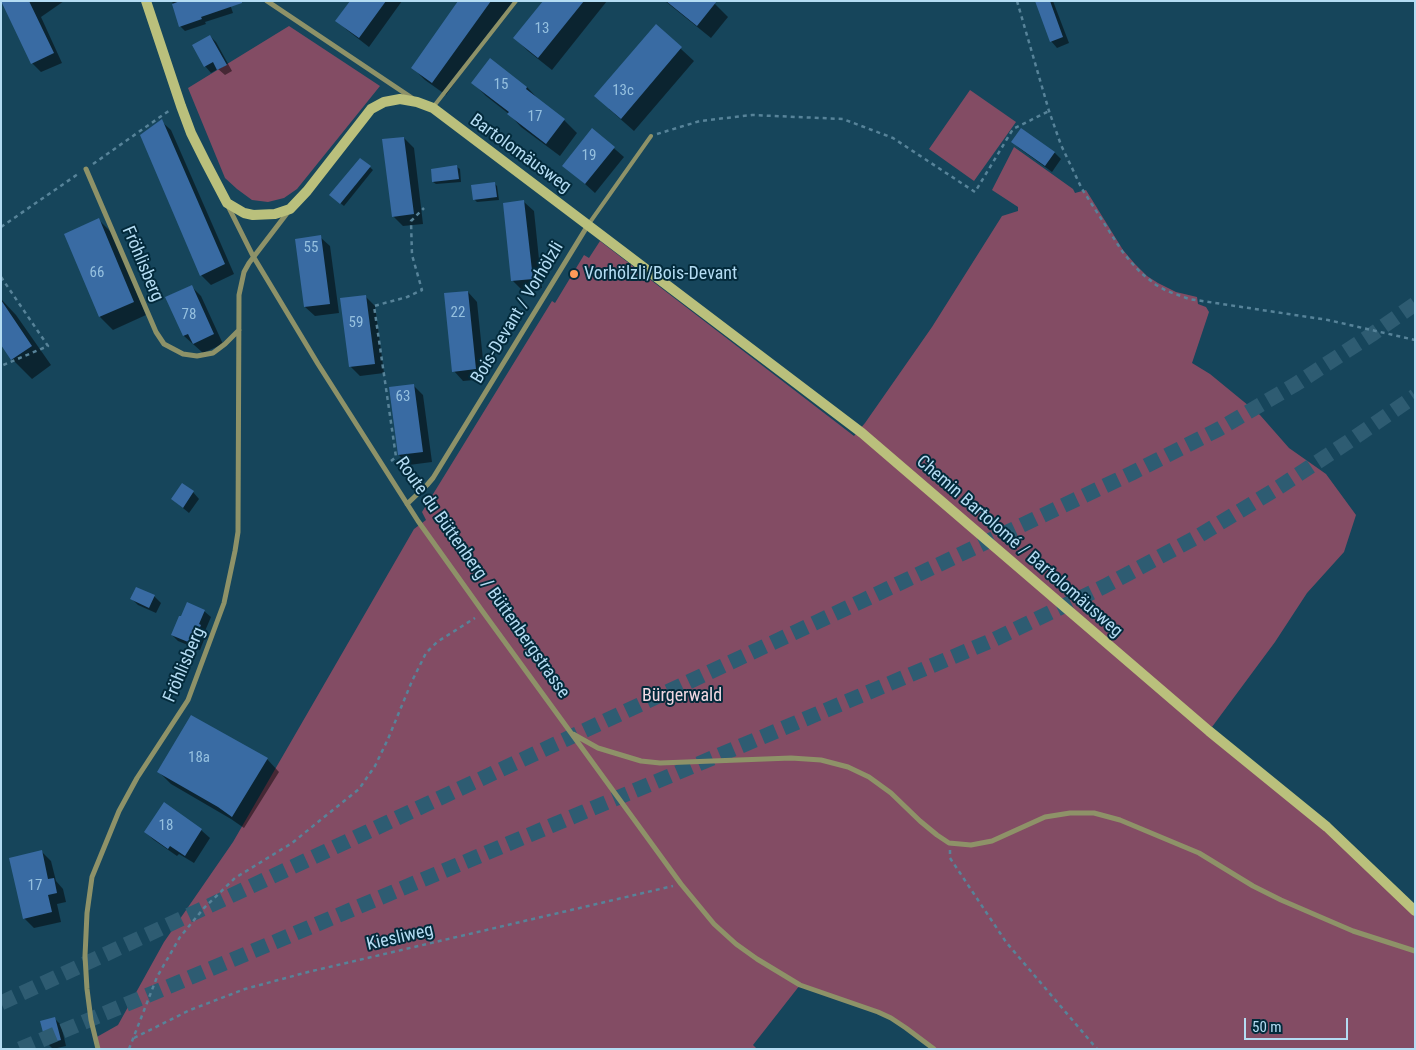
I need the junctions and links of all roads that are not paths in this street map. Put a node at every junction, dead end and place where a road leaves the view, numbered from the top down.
1 (146, 1) edge
2 (267, 1) edge
3 (516, 1) edge
4 (417, 102) junction
5 (433, 108) junction
6 (651, 136) road end
7 (86, 169) road end
8 (227, 203) junction
9 (290, 209) junction
10 (588, 225) junction
11 (253, 256) junction
12 (239, 330) junction
13 (407, 504) junction
14 (570, 732) junction
15 (1415, 911) edge
16 (1415, 951) edge
17 (98, 1049) edge
18 (934, 1049) edge

1 - 8 street, Route du Büttenberg / Büttenbergstrasse
2 - 4 street
3 - 5 lane
4 - 5 street, Bartolomäusweg
4 - 9 street, Bartolomäusweg
5 - 10 street, Bartolomäusweg
6 - 10 lane, Bois-Devant / Vorhölzli
7 - 12 street, Fröhlisberg
8 - 9 street
8 - 11 street, Route du Büttenberg / Büttenbergstrasse
9 - 11 street, Bartolomäusweg
10 - 13 street, Bois-Devant / Vorhölzli
10 - 15 street, Chemin Bartolomé / Bartolomäusweg
11 - 12 street, Fröhlisberg
11 - 13 street, Route du Büttenberg / Büttenbergstrasse
12 - 17 street, Fröhlisberg
13 - 14 street, Route du Büttenberg / Büttenbergstrasse
14 - 16 street
14 - 18 street, Route du Büttenberg / Büttenbergstrasse

